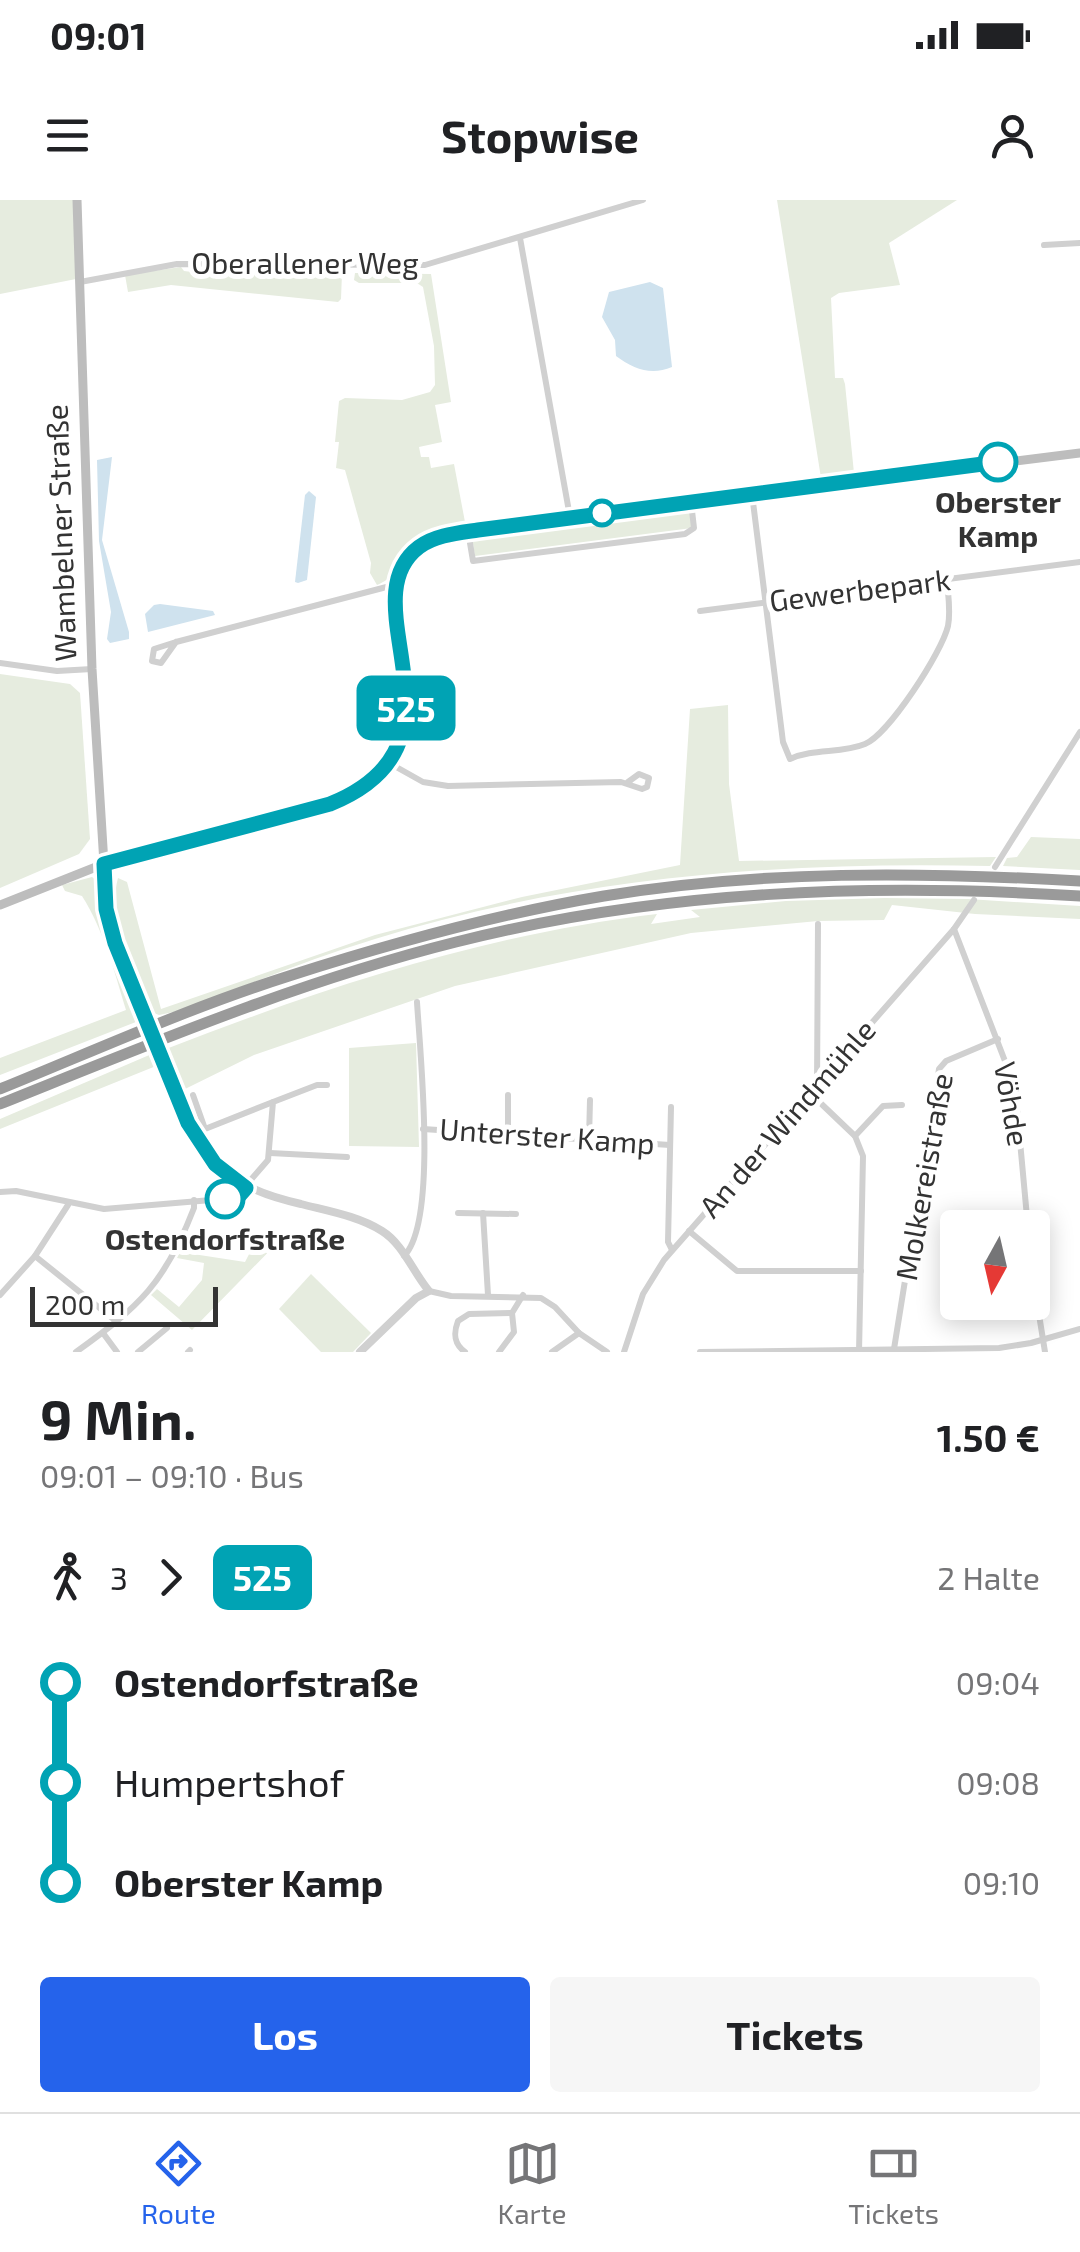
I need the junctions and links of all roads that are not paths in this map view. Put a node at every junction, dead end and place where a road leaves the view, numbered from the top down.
1 (77, 200) edge
2 (642, 200) edge
3 (520, 238) junction
4 (1080, 242) edge
5 (1044, 244) dead end
6 (79, 282) junction
7 (1080, 453) edge
8 (752, 494) junction
9 (691, 502) junction
10 (570, 517) junction
11 (468, 531) junction
12 (1080, 562) edge
13 (947, 580) junction
14 (398, 584) junction
15 (766, 602) junction
16 (700, 611) dead end
17 (176, 642) dead end
18 (0, 662) edge
19 (92, 669) junction
20 (1080, 732) edge
21 (388, 763) junction
22 (628, 782) dead end
23 (104, 864) junction
24 (995, 867) dead end
25 (1080, 881) edge
26 (1080, 896) edge
27 (974, 900) dead end
28 (0, 905) edge
29 (818, 924) dead end
30 (954, 930) junction
31 (417, 1002) dead end
32 (998, 1039) junction
33 (326, 1086) dead end
34 (817, 1087) junction
35 (0, 1089) edge
36 (811, 1094) junction
37 (193, 1095) dead end
38 (508, 1096) dead end
39 (590, 1100) dead end
40 (273, 1102) junction
41 (0, 1104) edge
42 (902, 1105) dead end
43 (671, 1107) dead end
44 (423, 1129) junction
45 (508, 1133) junction
46 (855, 1136) junction
47 (589, 1139) junction
48 (670, 1145) junction
49 (270, 1153) junction
50 (347, 1156) dead end
51 (246, 1188) junction
52 (0, 1192) edge
53 (194, 1200) junction
54 (69, 1204) junction
55 (1026, 1210) edge
56 (458, 1213) dead end
57 (483, 1213) junction
58 (516, 1214) dead end
59 (689, 1231) junction
60 (672, 1250) junction
61 (35, 1256) junction
62 (404, 1256) junction
63 (861, 1271) junction
64 (430, 1291) junction
65 (0, 1295) edge
66 (488, 1295) junction
67 (523, 1295) junction
68 (512, 1313) junction
69 (1040, 1320) edge
70 (116, 1322) junction
71 (167, 1328) dead end
72 (1080, 1329) edge
73 (102, 1333) junction
74 (579, 1333) junction
75 (1043, 1340) junction
76 (894, 1349) junction
77 (860, 1350) edge
78 (76, 1352) edge
79 (118, 1352) edge
80 (138, 1352) edge
81 (360, 1352) edge
82 (465, 1352) edge
83 (499, 1352) edge
84 (552, 1352) edge
85 (607, 1352) edge
86 (624, 1352) edge
87 (700, 1352) edge
88 (1045, 1352) edge

1 - 6 main road, Wambelner Straße
2 - 3 street, Oberallener Weg
3 - 6 street, Oberallener Weg
3 - 10 street
4 - 5 street
6 - 19 main road, Wambelner Straße
7 - 8 main road
8 - 9 main road
8 - 15 street
9 - 10 main road
9 - 11 street
10 - 11 main road
11 - 14 main road
12 - 13 street, Gewerbepark
13 - 15 street, Gewerbepark
13 - 15 street
14 - 17 street
14 - 21 main road
15 - 16 street, Gewerbepark
18 - 19 street
19 - 23 main road, Wambelner Straße
20 - 24 street
21 - 22 street
21 - 23 main road
23 - 28 main road
23 - 51 street, bridge
25 - 35 highway
26 - 41 highway
27 - 30 street, An der Windmühle
29 - 34 street
30 - 32 street, Vöhde
30 - 34 street, An der Windmühle
31 - 44 street
32 - 55 street, Vöhde
32 - 76 street, Molkereistraße
33 - 40 street
34 - 36 street, An der Windmühle
36 - 46 street
36 - 59 street, An der Windmühle
37 - 40 street
38 - 45 street
39 - 47 street
40 - 49 street
42 - 46 street
43 - 48 street
44 - 45 street, Unterster Kamp
44 - 62 street
45 - 47 street, Unterster Kamp
46 - 63 street
47 - 48 street, Unterster Kamp
48 - 60 street
49 - 50 street
49 - 51 street
51 - 53 street
51 - 62 street
52 - 54 street
53 - 54 street
53 - 70 street
54 - 61 street
56 - 57 street
57 - 58 street
57 - 66 street
59 - 60 street, An der Windmühle
59 - 63 street
60 - 86 street, An der Windmühle
61 - 65 street
61 - 70 street
62 - 64 street
63 - 77 street
64 - 66 street
64 - 81 street
66 - 67 street
67 - 68 street
67 - 74 street
68 - 82 street
68 - 83 street
69 - 75 street
70 - 73 street
71 - 80 street
72 - 75 street
73 - 78 street
73 - 79 street
74 - 84 street
74 - 85 street
75 - 76 street
75 - 88 street
76 - 77 street
77 - 87 street

